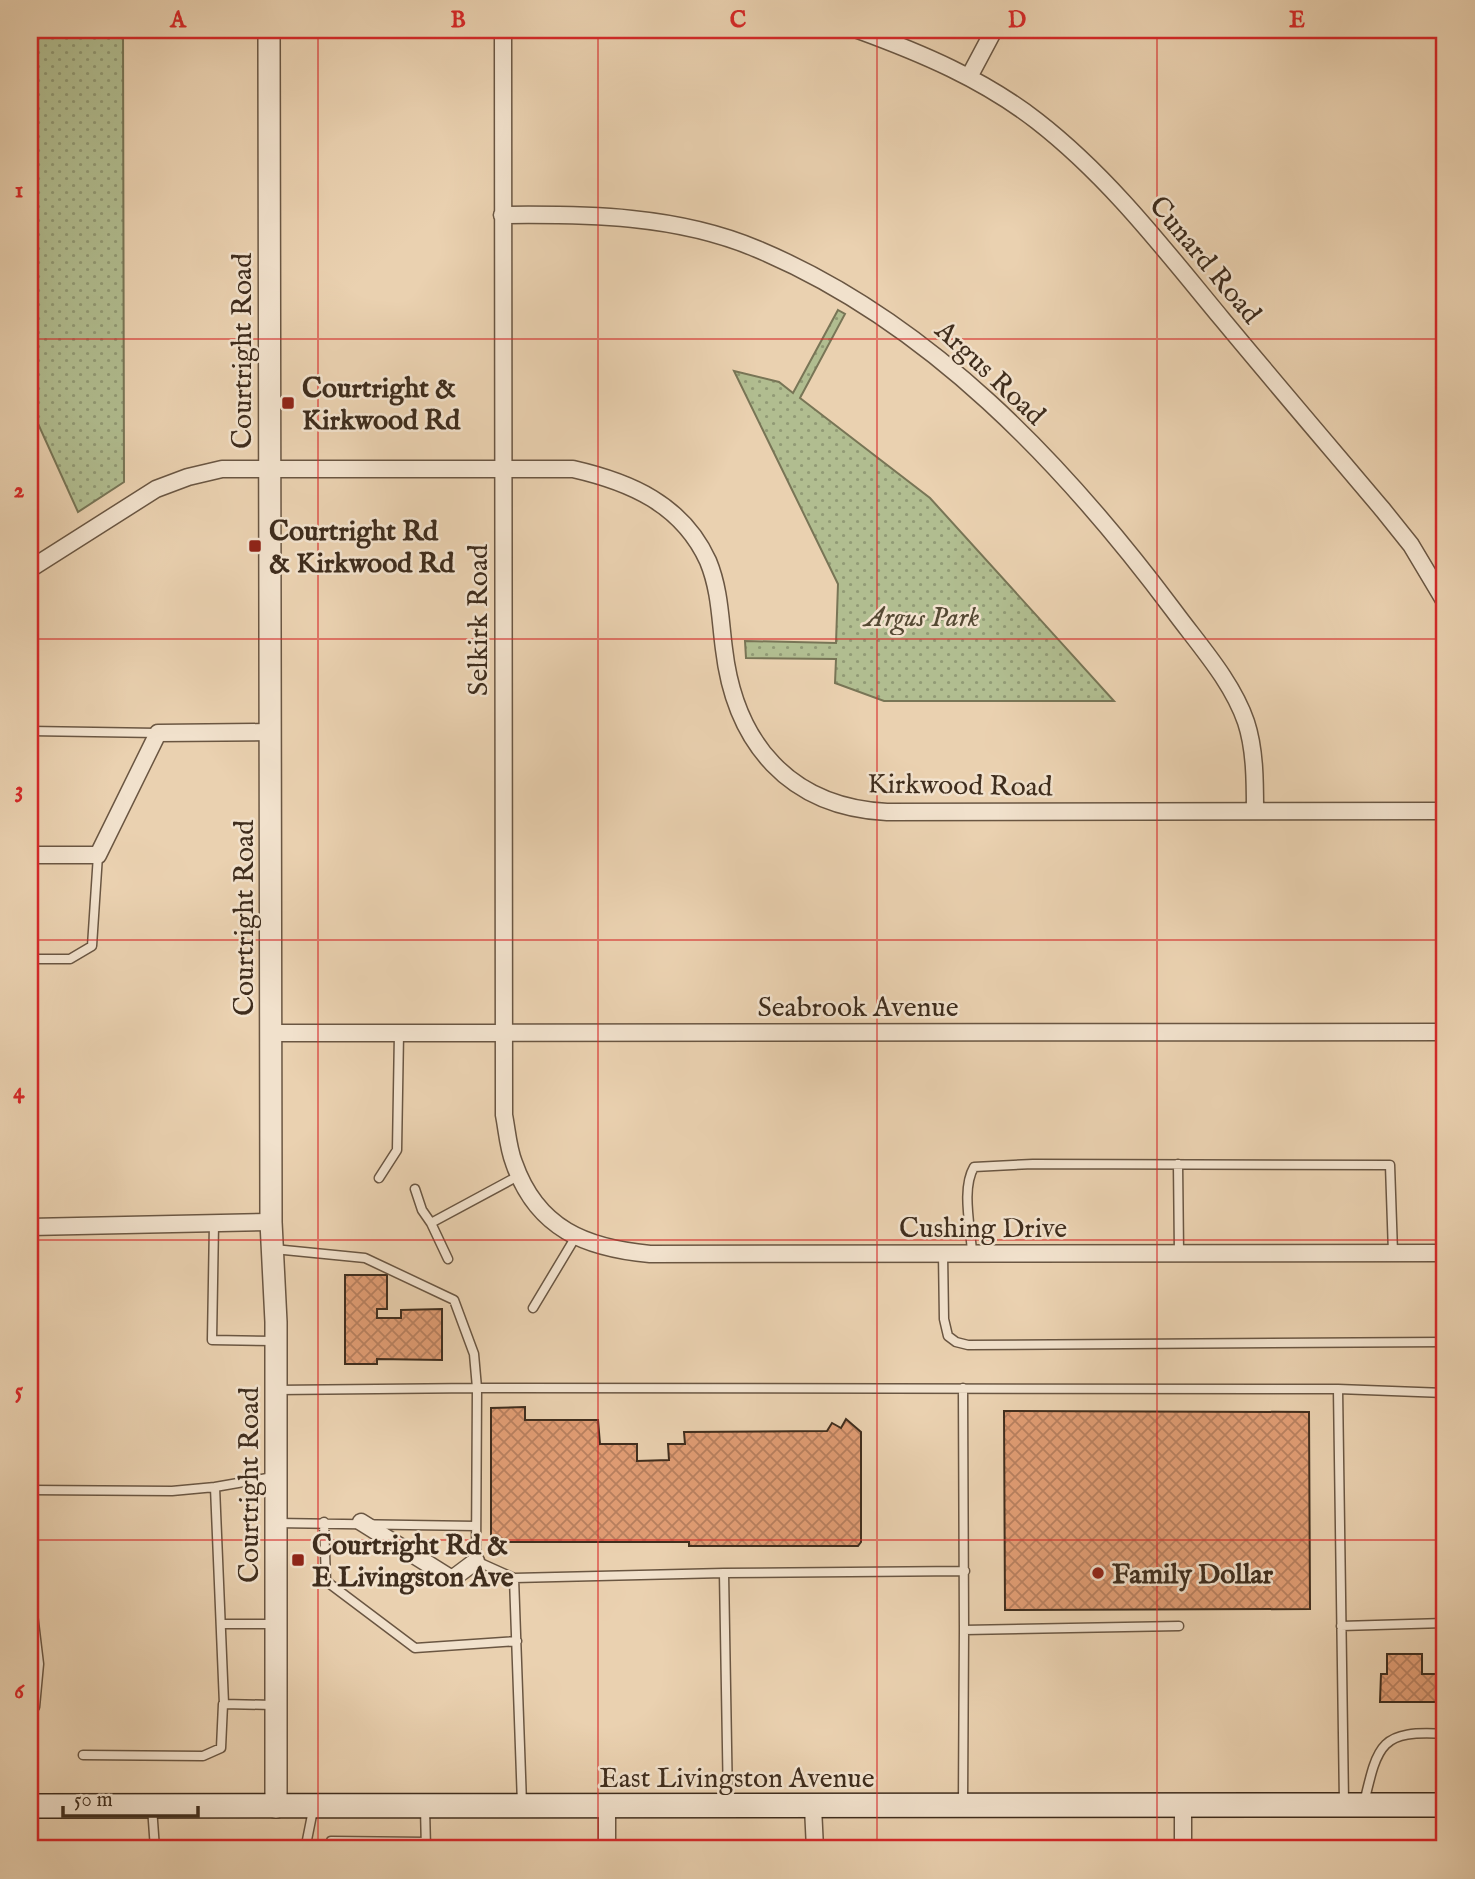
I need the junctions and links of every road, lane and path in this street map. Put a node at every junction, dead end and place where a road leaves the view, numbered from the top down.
1 (269, 30) edge
2 (503, 30) edge
3 (858, 30) edge
4 (995, 30) edge
5 (969, 77) junction
6 (502, 215) junction
7 (503, 468) junction
8 (270, 469) junction
9 (30, 569) edge
10 (1445, 602) edge
11 (30, 731) edge
12 (270, 732) junction
13 (158, 733) junction
14 (1255, 811) junction
15 (1445, 811) edge
16 (30, 855) edge
17 (98, 855) junction
18 (30, 959) edge
19 (1445, 1032) edge
20 (271, 1033) junction
21 (399, 1033) junction
22 (503, 1033) junction
23 (1178, 1164) junction
24 (520, 1175) junction
25 (379, 1178) dead end
26 (415, 1189) dead end
27 (535, 1205) joint
28 (214, 1223) junction
29 (271, 1223) junction
30 (431, 1223) junction
31 (30, 1227) edge
32 (575, 1238) junction
33 (272, 1249) junction
34 (972, 1253) junction
35 (1179, 1253) junction
36 (1393, 1253) junction
37 (1445, 1253) edge
38 (943, 1254) junction
39 (448, 1259) dead end
40 (533, 1308) dead end
41 (275, 1341) junction
42 (1445, 1342) edge
43 (477, 1388) junction
44 (963, 1388) junction
45 (1338, 1389) junction
46 (275, 1390) junction
47 (1445, 1393) edge
48 (275, 1476) junction
49 (215, 1487) junction
50 (30, 1490) edge
51 (324, 1522) junction
52 (361, 1522) junction
53 (275, 1523) junction
54 (476, 1526) junction
55 (476, 1561) junction
56 (965, 1571) junction
57 (724, 1573) junction
58 (514, 1578) junction
59 (30, 1589) edge
60 (1445, 1623) edge
61 (221, 1624) junction
62 (276, 1624) junction
63 (1179, 1626) dead end
64 (1341, 1626) junction
65 (964, 1630) junction
66 (517, 1641) junction
67 (224, 1704) junction
68 (276, 1705) junction
69 (30, 1711) edge
70 (1445, 1734) edge
71 (83, 1755) dead end
72 (1354, 1805) junction
73 (1445, 1805) edge
74 (30, 1806) edge
75 (152, 1806) junction
76 (1183, 1806) junction
77 (276, 1807) junction
78 (314, 1807) junction
79 (522, 1807) junction
80 (607, 1807) junction
81 (728, 1807) junction
82 (813, 1807) junction
83 (963, 1807) junction
84 (425, 1808) junction
85 (426, 1846) edge
86 (155, 1849) edge
87 (296, 1849) edge
88 (329, 1849) edge
89 (607, 1849) edge
90 (813, 1849) edge
91 (1183, 1849) edge

1 - 8 street, Courtright Road
2 - 6 street, Selkirk Road
3 - 5 street, Cunard Road
4 - 5 street
5 - 10 street, Cunard Road
6 - 7 street, Selkirk Road
6 - 14 street, Argus Road
7 - 8 street, Kirkwood Road
7 - 14 street, Kirkwood Road
7 - 22 street, Selkirk Road
8 - 9 street, Kirkwood Road
8 - 12 street, Courtright Road
11 - 13 lane
12 - 13 street
12 - 20 street, Courtright Road
13 - 17 street
14 - 15 street, Kirkwood Road
16 - 17 street
17 - 18 lane
19 - 22 street, Seabrook Avenue
20 - 21 street, Seabrook Avenue
20 - 29 street, Courtright Road
21 - 22 street, Seabrook Avenue
21 - 25 lane
22 - 24 street, Selkirk Road
23 - 34 lane
23 - 35 lane
23 - 36 lane
24 - 27 street, Selkirk Road
24 - 30 lane
26 - 30 lane
27 - 32 street, Cushing Drive
28 - 29 street
28 - 31 street
28 - 41 lane
29 - 33 street, Courtright Road
30 - 39 lane
32 - 38 street, Cushing Drive
32 - 40 lane
33 - 41 street, Courtright Road
33 - 43 lane
34 - 35 street, Cushing Drive
34 - 38 street, Cushing Drive
35 - 36 street, Cushing Drive
36 - 37 street, Cushing Drive
38 - 42 lane
41 - 46 street, Courtright Road
43 - 44 lane
43 - 46 lane
43 - 54 lane
44 - 45 lane
44 - 56 lane
45 - 47 lane
45 - 64 lane
46 - 48 street, Courtright Road
48 - 49 lane
48 - 53 street, Courtright Road
49 - 50 lane
49 - 61 lane
51 - 52 lane
51 - 53 lane
51 - 66 lane
52 - 54 lane
52 - 55 street
53 - 62 street, Courtright Road
54 - 55 lane
55 - 58 lane
56 - 57 lane
56 - 65 lane
57 - 58 lane
57 - 81 lane
58 - 66 lane
59 - 69 lane
60 - 64 lane
61 - 62 lane
61 - 67 lane
62 - 68 street, Courtright Road
63 - 65 lane
64 - 72 lane
65 - 83 lane
66 - 79 lane
67 - 68 lane
67 - 71 lane
68 - 77 street, Courtright Road
70 - 72 lane
72 - 73 main road, East Livingston Avenue
72 - 76 main road, East Livingston Avenue
74 - 75 main road, East Livingston Avenue
75 - 77 main road, East Livingston Avenue
75 - 86 lane
76 - 83 main road, East Livingston Avenue
76 - 91 street
77 - 78 main road, East Livingston Avenue
78 - 84 main road, East Livingston Avenue
78 - 87 lane
79 - 80 main road, East Livingston Avenue
79 - 84 main road, East Livingston Avenue
80 - 81 main road, East Livingston Avenue
80 - 89 street
81 - 82 main road, East Livingston Avenue
82 - 83 main road, East Livingston Avenue
82 - 90 street
84 - 85 lane
85 - 88 lane

